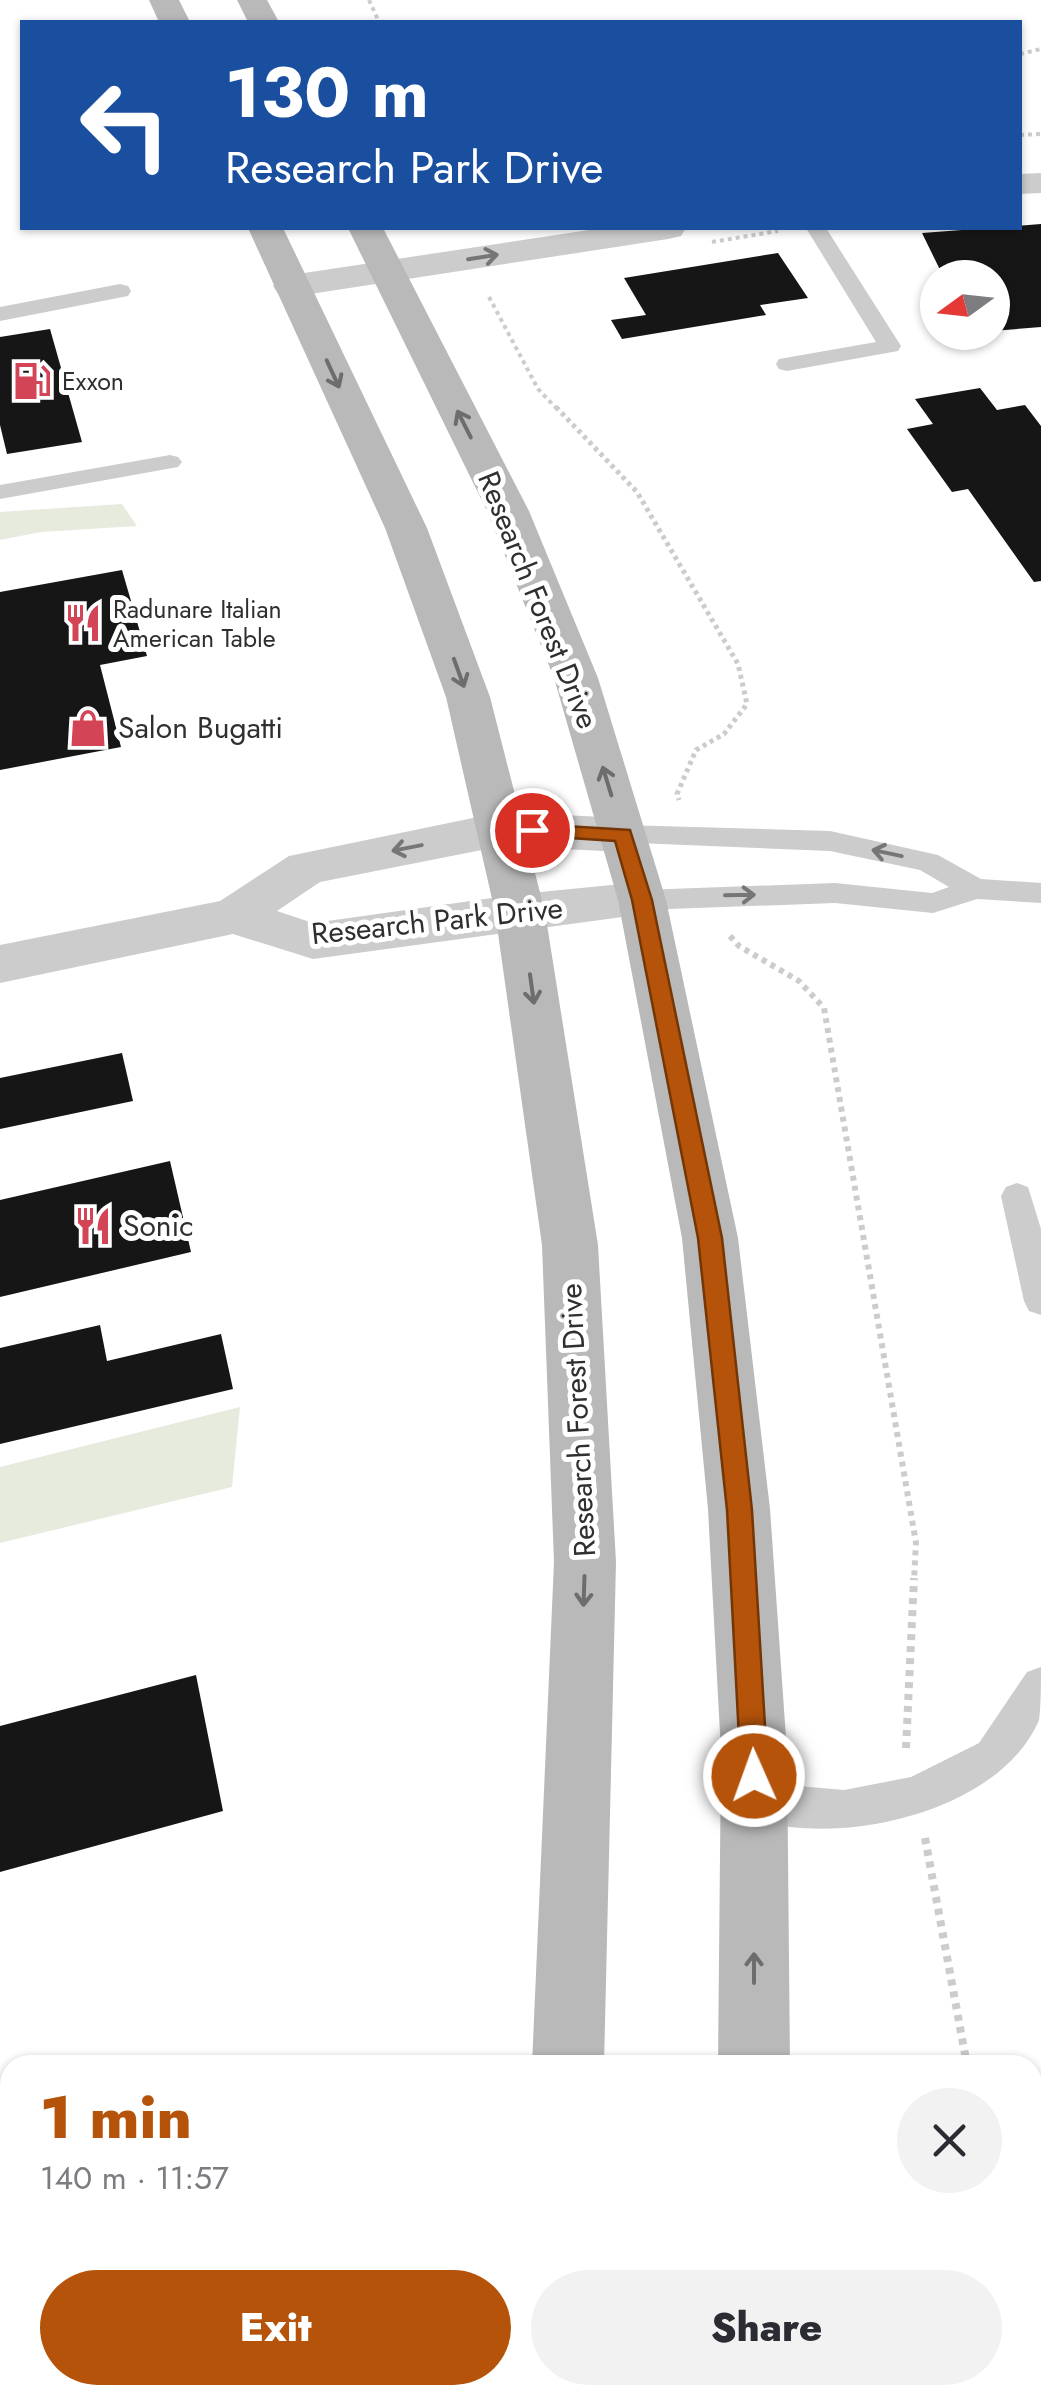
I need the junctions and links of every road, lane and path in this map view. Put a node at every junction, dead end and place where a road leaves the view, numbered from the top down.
1 (655, 230) edge
2 (817, 230) edge
3 (380, 242) edge
4 (295, 251) edge
5 (452, 262) junction
6 (120, 291) dead end
7 (0, 314) edge
8 (787, 364) dead end
9 (170, 462) dead end
10 (0, 492) edge
11 (502, 829) junction
12 (623, 835) junction
13 (691, 839) junction
14 (976, 888) junction
15 (1041, 893) edge
16 (709, 896) junction
17 (642, 900) junction
18 (520, 912) junction
19 (234, 916) junction
20 (0, 964) edge
21 (1017, 1196) dead end
22 (1041, 1300) edge
23 (1041, 1684) edge
24 (916, 1796) junction
25 (754, 1801) junction
26 (568, 2055) edge
27 (754, 2055) edge
28 (965, 2055) edge

5 -> 1 street
2 - 8 lane
3 - 4 street
3 - 4 street
3 - 5 street
12 -> 3 main road, Research Forest Drive
4 -> 11 main road, Research Forest Drive
5 - 13 path
6 - 7 lane
9 - 10 lane
11 - 12 street, Research Park Drive
11 - 18 main road, Research Forest Drive
11 -> 19 street, Research Park Drive
12 - 13 lane
12 - 17 main road, Research Forest Drive
14 -> 13 lane
14 - 15 lane
16 -> 14 lane
16 - 17 lane
16 - 24 path
17 - 18 street, Research Park Drive
17 - 25 main road, Research Forest Drive
18 - 19 street, Research Park Drive
18 -> 26 main road, Research Forest Drive
19 - 20 street, Research Park Drive
21 - 22 lane
23 - 24 lane
24 - 25 lane
24 - 28 path
27 -> 25 main road, Research Forest Drive

